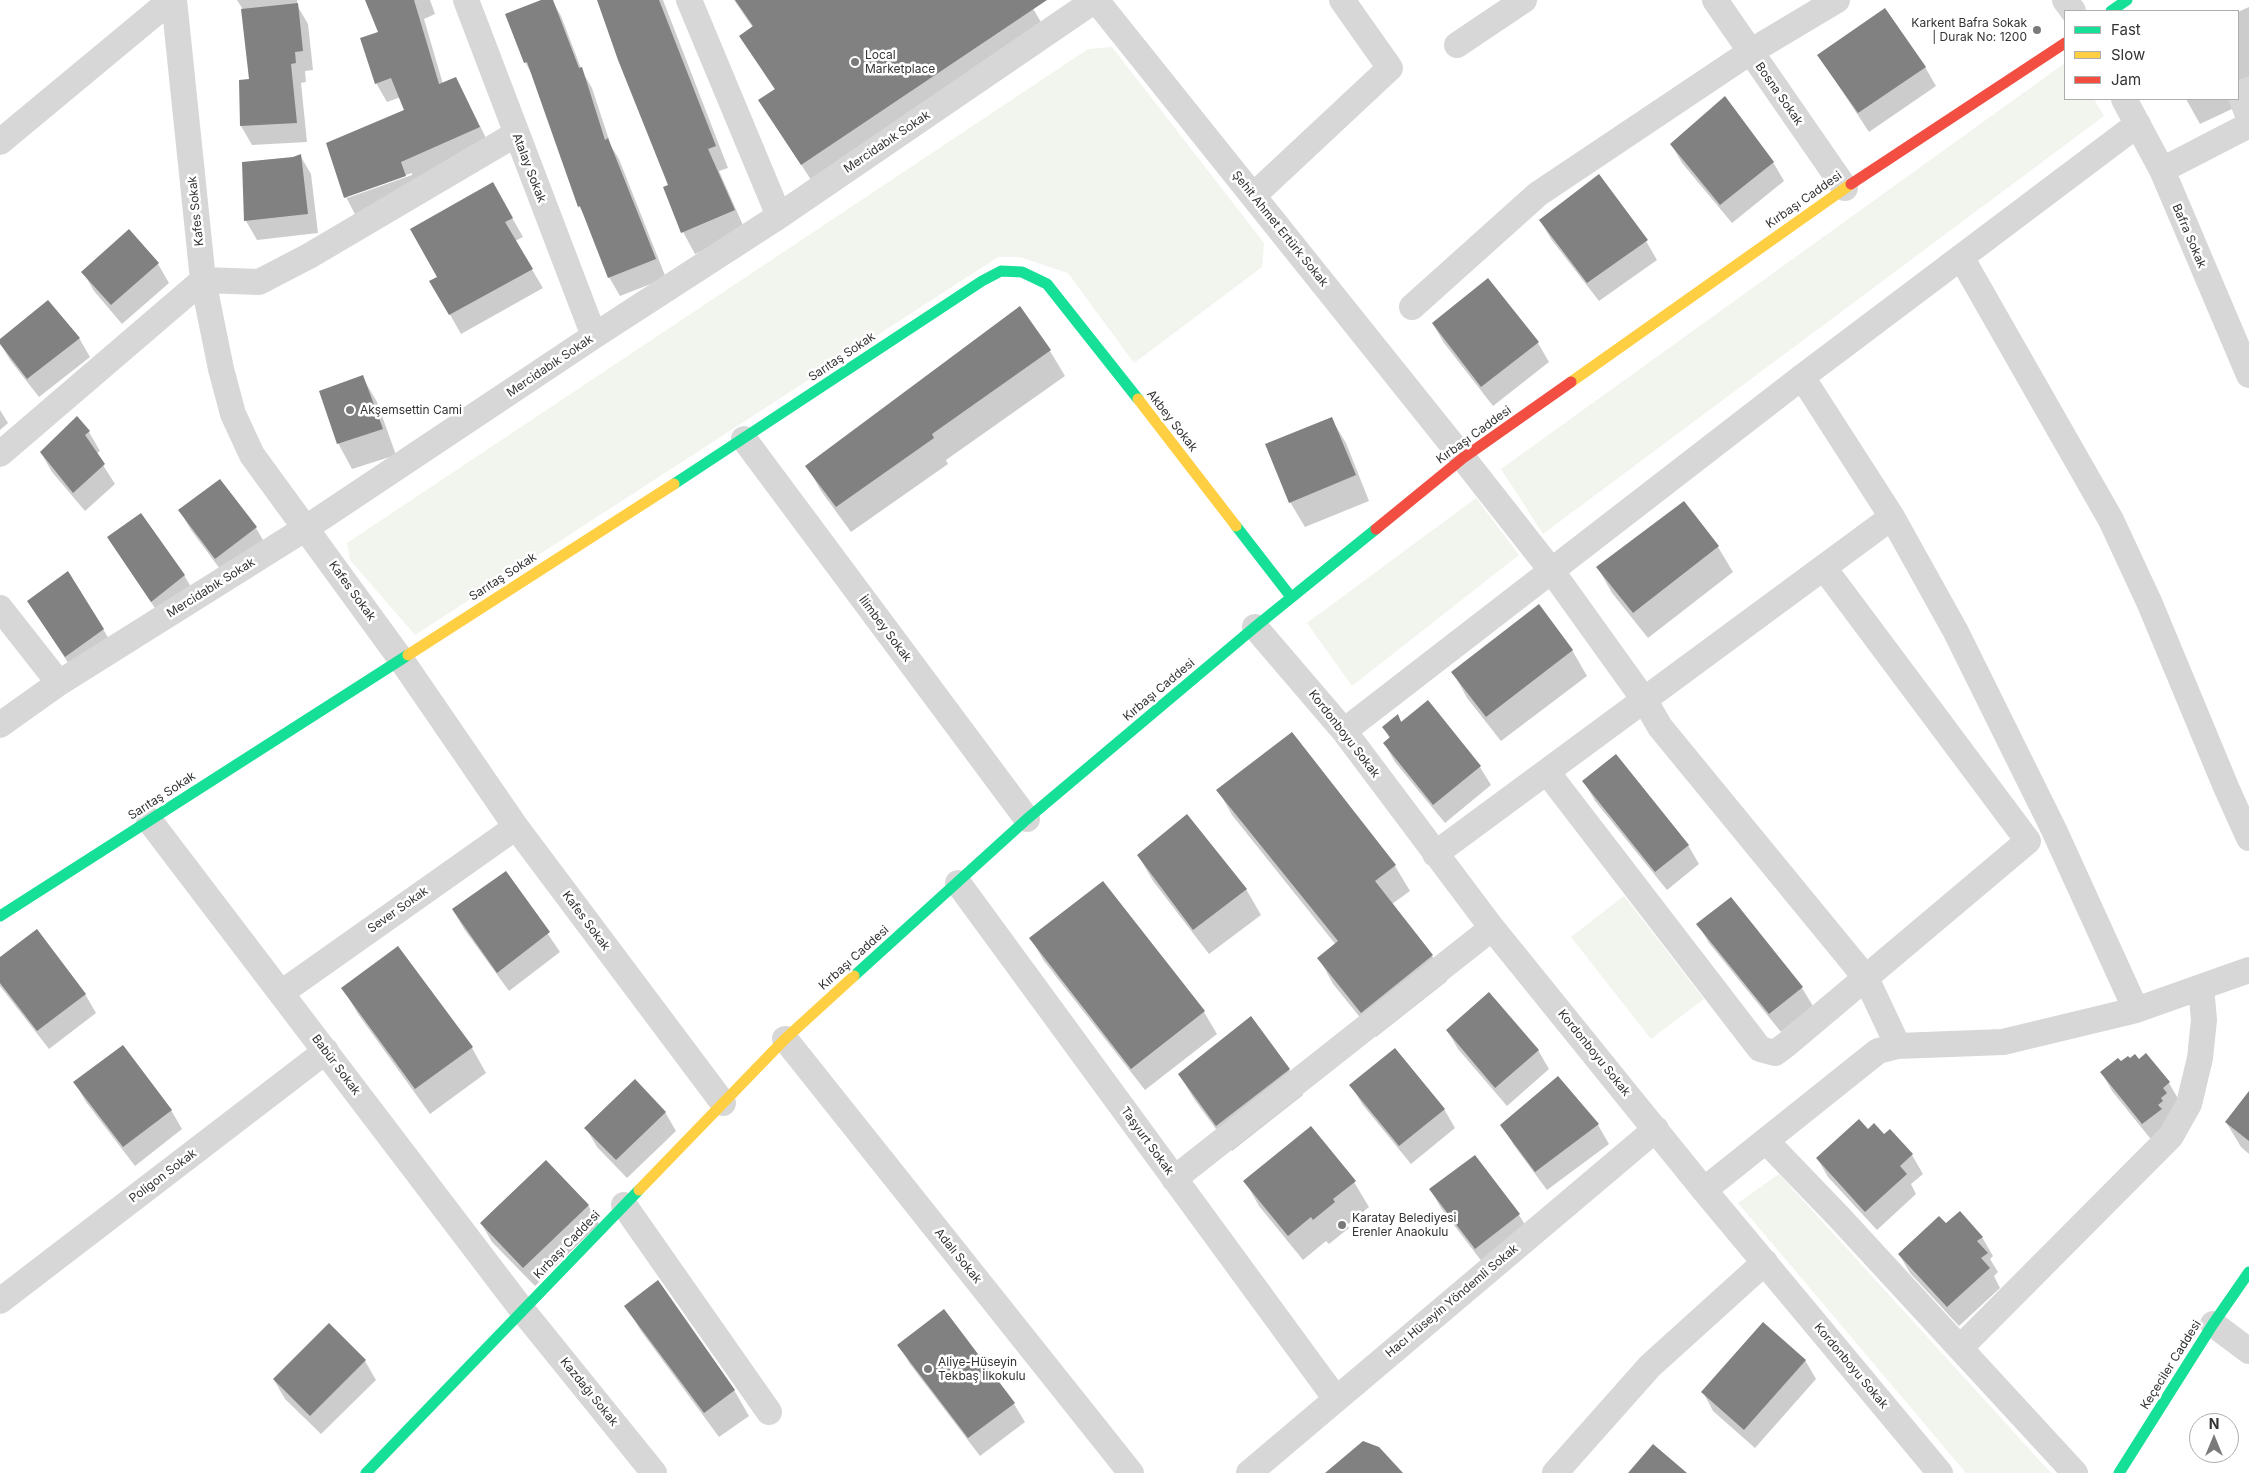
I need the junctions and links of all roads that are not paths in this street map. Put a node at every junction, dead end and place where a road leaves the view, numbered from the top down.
1 (173, 0) edge
2 (466, 0) edge
3 (689, 0) edge
4 (1096, 0) edge
5 (1342, 0) edge
6 (1524, 0) edge
7 (1715, 0) edge
8 (1837, 0) edge
9 (2127, 0) edge
10 (2112, 10) edge
11 (1457, 44) dead end
12 (2064, 44) edge
13 (1750, 52) junction
14 (2249, 90) edge
15 (2125, 100) edge
16 (2249, 118) edge
17 (2138, 124) junction
18 (2249, 124) edge
19 (516, 134) junction
20 (0, 142) edge
21 (2162, 170) junction
22 (1845, 188) junction
23 (1253, 196) junction
24 (779, 216) junction
25 (1961, 257) junction
26 (1022, 272) joint
27 (203, 280) junction
28 (1412, 307) dead end
29 (594, 336) junction
30 (2249, 375) edge
31 (1802, 377) junction
32 (744, 439) junction
33 (0, 454) edge
34 (1463, 458) junction
35 (1892, 518) junction
36 (306, 528) junction
37 (1824, 568) junction
38 (1551, 570) junction
39 (1291, 597) junction
40 (0, 608) edge
41 (1255, 627) junction
42 (400, 658) junction
43 (60, 683) junction
44 (1645, 701) junction
45 (0, 725) edge
46 (1344, 731) junction
47 (1547, 772) junction
48 (1027, 819) junction
49 (149, 820) junction
50 (516, 826) junction
51 (2054, 830) junction
52 (2249, 838) edge
53 (2028, 842) junction
54 (1435, 854) junction
55 (958, 883) junction
56 (0, 916) edge
57 (1492, 928) junction
58 (2249, 970) edge
59 (1866, 978) junction
60 (2201, 987) junction
61 (281, 993) junction
62 (2136, 1010) junction
63 (785, 1039) junction
64 (1898, 1046) junction
65 (326, 1052) junction
66 (723, 1103) junction
67 (1656, 1129) junction
68 (1766, 1141) junction
69 (1174, 1179) junction
70 (1704, 1190) junction
71 (624, 1205) junction
72 (1765, 1262) junction
73 (2249, 1272) edge
74 (0, 1301) edge
75 (524, 1311) junction
76 (2213, 1324) junction
77 (1960, 1348) junction
78 (2249, 1351) edge
79 (1336, 1399) junction
80 (769, 1412) dead end
81 (2125, 1471) edge
82 (366, 1473) edge
83 (654, 1473) edge
84 (1131, 1473) edge
85 (1249, 1473) edge
86 (1556, 1473) edge
87 (1940, 1473) edge
88 (2075, 1473) edge

1 - 20 street
1 - 27 street, Kafes Sokak
2 - 19 street, Atalay Sokak
3 - 24 street
4 - 23 street, Şehit Ahmet Ertürk Sokak
4 - 24 street, Mercidabık Sokak
5 - 23 street
6 - 11 street
7 - 13 street, Bosna Sokak
8 - 13 street
9 - 10 street
12 - 22 street, Kırbaşı Caddesi
13 - 22 street, Bosna Sokak
13 - 28 street
14 - 16 street
15 - 17 street, Bafra Sokak
17 - 21 street, Bafra Sokak
17 - 25 street
18 - 21 street
19 - 27 street
19 - 29 street, Atalay Sokak
21 - 30 street, Bafra Sokak
22 - 34 street, Kırbaşı Caddesi
23 - 34 street, Şehit Ahmet Ertürk Sokak
24 - 29 street, Mercidabık Sokak
25 - 31 street
25 - 52 street
26 - 32 street, Sarıtaş Sokak
26 - 39 street, Akbey Sokak
27 - 33 street
27 - 36 street, Kafes Sokak
29 - 36 street, Mercidabık Sokak
31 - 35 street
31 - 38 street
32 - 42 street, Sarıtaş Sokak
32 - 48 street, İlimbey Sokak
34 - 38 street, Şehit Ahmet Ertürk Sokak
34 - 39 street, Kırbaşı Caddesi
35 - 37 street
35 - 51 street
36 - 42 street, Kafes Sokak
36 - 43 street, Mercidabık Sokak
37 - 44 street
37 - 53 street
38 - 44 street, Şehit Ahmet Ertürk Sokak
38 - 46 street
39 - 41 street, Kırbaşı Caddesi
40 - 43 street
41 - 46 street, Kordonboyu Sokak
41 - 48 street, Kırbaşı Caddesi
42 - 49 street, Sarıtaş Sokak
42 - 50 street, Kafes Sokak
43 - 45 street, Mercidabık Sokak
44 - 47 street
44 - 59 street, Şehit Ahmet Ertürk Sokak
46 - 54 street, Kordonboyu Sokak
47 - 54 street
47 - 59 street
48 - 55 street, Kırbaşı Caddesi
49 - 56 street, Sarıtaş Sokak
49 - 61 street, Babür Sokak
50 - 61 street, Sever Sokak
50 - 66 street, Kafes Sokak
51 - 53 street
51 - 62 street
53 - 59 street
54 - 57 street, Kordonboyu Sokak
55 - 63 street, Kırbaşı Caddesi
55 - 69 street, Taşyurt Sokak
57 - 67 street, Kordonboyu Sokak
57 - 69 street
58 - 60 street
59 - 64 street, Şehit Ahmet Ertürk Sokak
60 - 62 street
60 - 77 street
61 - 65 street, Babür Sokak
62 - 64 street
63 - 66 street, Kırbaşı Caddesi
63 - 84 street, Adalı Sokak
64 - 68 street
65 - 74 street, Poligon Sokak
65 - 75 street, Babür Sokak
66 - 71 street, Kırbaşı Caddesi
67 - 70 street, Kordonboyu Sokak
67 - 79 street, Hacı Hüseyin Yöndemli Sokak
68 - 70 street
68 - 77 street
69 - 79 street, Taşyurt Sokak
70 - 72 street, Kordonboyu Sokak
71 - 75 street, Kırbaşı Caddesi
71 - 80 street
72 - 86 street
72 - 87 street, Kordonboyu Sokak
73 - 76 street, Keçeciler Caddesi
75 - 82 street, Kırbaşı Caddesi
75 - 83 street, Kazdağı Sokak
76 - 78 street
76 - 81 street, Keçeciler Caddesi
77 - 88 street
79 - 85 street, Hacı Hüseyin Yöndemli Sokak

